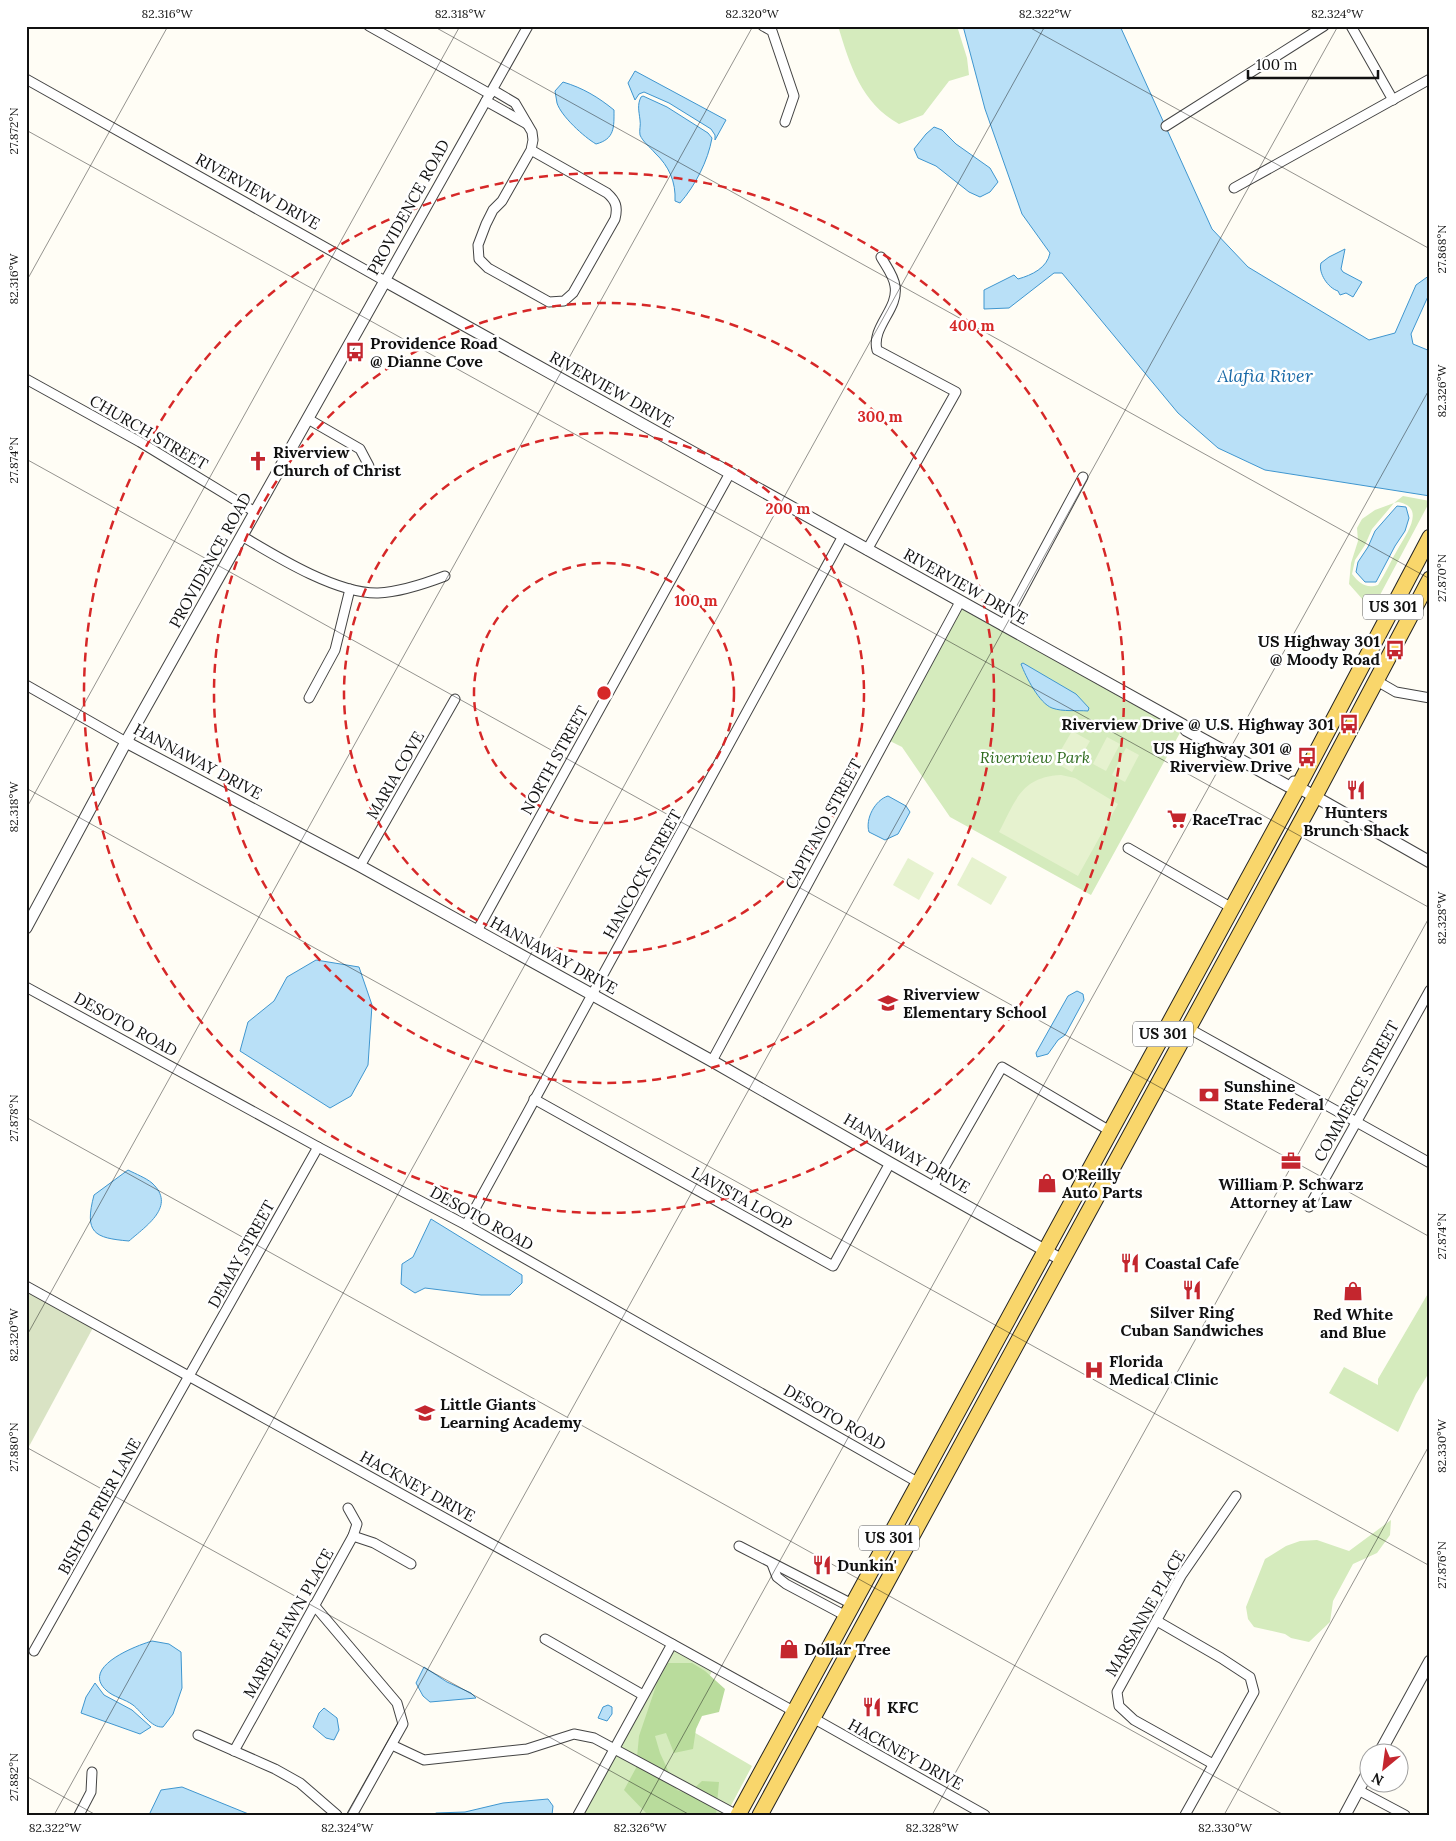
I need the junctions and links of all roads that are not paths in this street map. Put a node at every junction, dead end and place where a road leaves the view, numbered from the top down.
1 (369, 26) edge
2 (528, 26) edge
3 (763, 26) edge
4 (1324, 26) edge
5 (1351, 26) edge
6 (26, 79) edge
7 (1430, 79) edge
8 (489, 95) junction
9 (1393, 100) junction
10 (785, 122) dead end
11 (527, 124) junction
12 (1166, 126) dead end
13 (531, 150) junction
14 (1234, 188) dead end
15 (881, 257) dead end
16 (385, 281) junction
17 (26, 379) edge
18 (308, 419) junction
19 (369, 466) dead end
20 (730, 473) junction
21 (1084, 477) dead end
22 (255, 512) junction
23 (242, 536) junction
24 (843, 536) junction
25 (1430, 537) edge
26 (868, 550) junction
27 (445, 576) dead end
28 (1430, 579) edge
29 (350, 589) junction
30 (1397, 599) junction
31 (960, 602) junction
32 (1003, 626) junction
33 (1377, 681) junction
34 (26, 685) edge
35 (309, 698) dead end
36 (1430, 698) edge
37 (456, 699) dead end
38 (126, 742) junction
39 (1298, 787) junction
40 (1315, 796) junction
41 (1128, 848) dead end
42 (1430, 862) edge
43 (360, 866) junction
44 (1229, 914) junction
45 (26, 928) edge
46 (477, 931) junction
47 (26, 987) edge
48 (1430, 990) edge
49 (592, 994) junction
50 (1169, 1024) junction
51 (1188, 1028) junction
52 (712, 1060) junction
53 (534, 1099) junction
54 (1356, 1121) junction
55 (1110, 1131) junction
56 (318, 1147) junction
57 (1118, 1155) junction
58 (890, 1163) junction
59 (1430, 1163) edge
60 (933, 1187) junction
61 (1309, 1207) dead end
62 (466, 1225) junction
63 (1045, 1250) junction
64 (1062, 1260) junction
65 (26, 1286) edge
66 (189, 1376) junction
67 (972, 1385) junction
68 (942, 1480) junction
69 (919, 1483) junction
70 (1236, 1496) dead end
71 (348, 1508) dead end
72 (353, 1536) junction
73 (887, 1541) junction
74 (739, 1546) dead end
75 (411, 1564) dead end
76 (772, 1564) junction
77 (880, 1594) junction
78 (314, 1605) junction
79 (849, 1610) junction
80 (868, 1617) junction
81 (1157, 1621) junction
82 (544, 1639) dead end
83 (672, 1644) junction
84 (34, 1651) dead end
85 (1430, 1661) edge
86 (643, 1695) junction
87 (822, 1702) junction
88 (794, 1712) junction
89 (812, 1718) junction
90 (198, 1735) dead end
91 (1384, 1744) edge
92 (392, 1745) junction
93 (614, 1750) junction
94 (234, 1751) junction
95 (1213, 1764) junction
96 (92, 1772) dead end
97 (1358, 1790) edge
98 (1366, 1794) edge
99 (79, 1815) edge
100 (337, 1815) edge
101 (352, 1815) edge
102 (578, 1815) edge
103 (737, 1815) edge
104 (760, 1815) edge
105 (985, 1815) edge
106 (1185, 1815) edge
107 (1344, 1815) edge
108 (1405, 1815) edge

1 - 8 street
2 - 8 street, PROVIDENCE ROAD
3 - 10 street
4 - 12 street
5 - 9 street
6 - 16 street, RIVERVIEW DRIVE
7 - 9 street
8 - 11 street
8 - 11 street
8 - 16 street, PROVIDENCE ROAD
9 - 14 street
11 - 13 street
13 - 13 street
15 - 26 street
16 - 18 street, PROVIDENCE ROAD
16 - 20 street, RIVERVIEW DRIVE
17 - 22 street, CHURCH STREET
18 - 19 street
18 - 22 street, PROVIDENCE ROAD
20 - 24 street, RIVERVIEW DRIVE
20 - 46 street, NORTH STREET
21 - 32 street
22 - 23 street, PROVIDENCE ROAD
23 - 29 street
23 - 38 street, PROVIDENCE ROAD
24 - 26 street, RIVERVIEW DRIVE
24 - 49 street, HANCOCK STREET
25 - 30 main road, US 301
26 - 31 street, RIVERVIEW DRIVE
27 - 29 street
28 - 33 main road, US 301
29 - 35 street
30 - 33 main road
30 - 39 main road, US 301
31 - 32 street, RIVERVIEW DRIVE
31 - 52 street, CAPITANO STREET
32 - 39 street, RIVERVIEW DRIVE
33 - 36 street
33 - 40 main road, US 301
34 - 38 street, HANNAWAY DRIVE
37 - 43 street, MARIA COVE
38 - 43 street, HANNAWAY DRIVE
38 - 45 street, PROVIDENCE ROAD
39 - 40 street, RIVERVIEW DRIVE
39 - 44 main road, US 301
40 - 42 street, RIVERVIEW DRIVE
40 - 51 main road, US 301
41 - 44 street
43 - 46 street, HANNAWAY DRIVE
44 - 50 main road, US 301
44 - 51 main road
46 - 49 street, HANNAWAY DRIVE
47 - 56 street, DESOTO ROAD
48 - 54 street, COMMERCE STREET
49 - 52 street, HANNAWAY DRIVE
49 - 53 street, HANCOCK STREET
50 - 55 main road, US 301
50 - 57 main road
51 - 54 street
51 - 57 main road, US 301
52 - 58 street, HANNAWAY DRIVE
53 - 58 street, LAVISTA LOOP
53 - 62 street, HANCOCK STREET
54 - 59 street
54 - 61 street, COMMERCE STREET
55 - 60 street
55 - 63 main road, US 301
56 - 62 street, DESOTO ROAD
56 - 66 street, DEMAY STREET
57 - 64 main road, US 301
58 - 60 street, HANNAWAY DRIVE
60 - 63 street, HANNAWAY DRIVE
62 - 69 street, DESOTO ROAD
63 - 64 street, HANNAWAY DRIVE
63 - 67 main road, US 301
64 - 68 main road, US 301
65 - 66 street, HACKNEY DRIVE
66 - 83 street, HACKNEY DRIVE
66 - 84 street, BISHOP FRIER LANE
67 - 68 main road
67 - 69 main road, US 301
68 - 77 main road, US 301
69 - 73 main road, US 301
69 - 77 main road
70 - 81 street, MARSANNE PLACE
71 - 72 street
72 - 75 street
72 - 78 street, MARBLE FAWN PLACE
73 - 79 main road, US 301
73 - 80 main road
74 - 76 street
76 - 79 street
76 - 79 street
77 - 80 main road, US 301
78 - 92 street
78 - 94 street, MARBLE FAWN PLACE
79 - 87 main road
79 - 88 main road, US 301
80 - 87 main road, US 301
81 - 95 street, MARSANNE PLACE
81 - 95 street
82 - 86 street
83 - 86 street
83 - 88 street, HACKNEY DRIVE
85 - 91 street
86 - 93 street
87 - 89 main road, US 301
88 - 103 main road, US 301
89 - 104 main road, US 301
89 - 105 street, HACKNEY DRIVE
90 - 94 street
92 - 93 street
92 - 101 street
93 - 102 street
93 - 103 street
94 - 100 street
95 - 106 street
96 - 99 street
97 - 107 street
98 - 108 street

